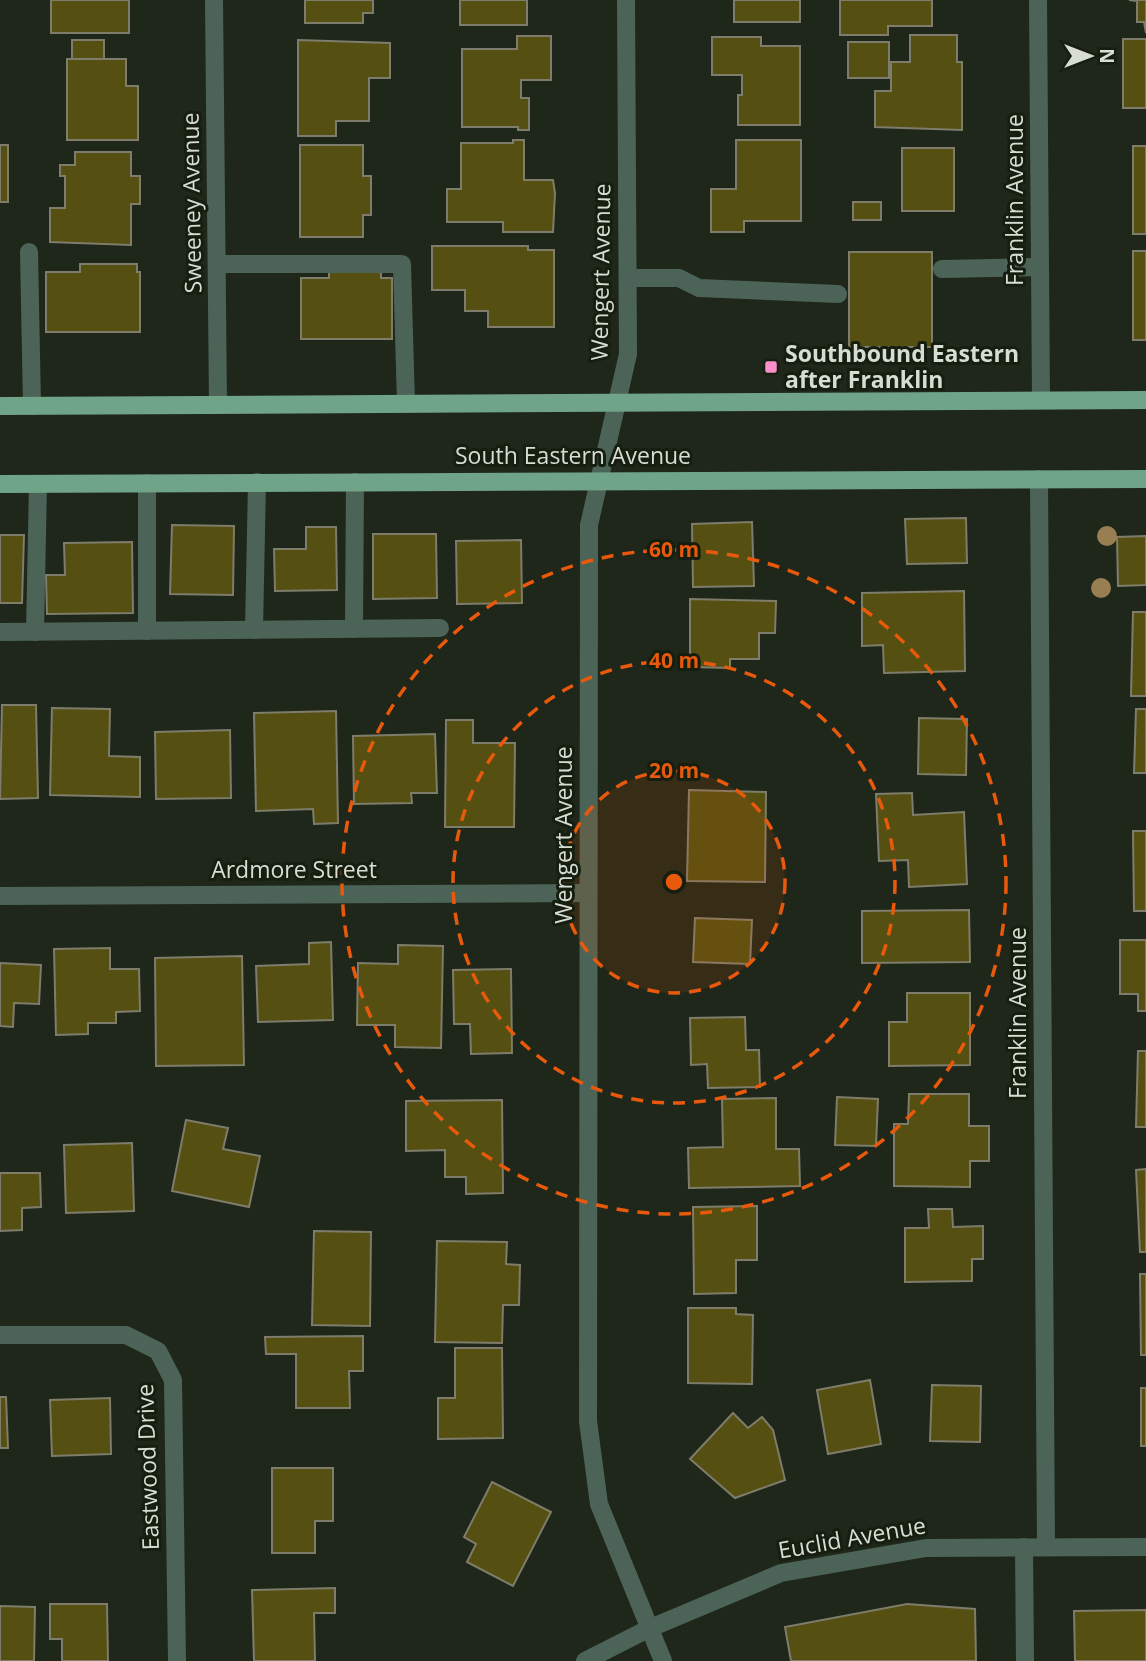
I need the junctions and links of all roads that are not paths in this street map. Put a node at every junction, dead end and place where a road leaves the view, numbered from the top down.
1 (214, 0) edge
2 (626, 0) edge
3 (1038, 0) edge
4 (29, 252) dead end
5 (217, 264) junction
6 (1040, 267) junction
7 (942, 269) dead end
8 (628, 278) junction
9 (838, 294) dead end
10 (1041, 400) junction
11 (1146, 400) edge
12 (618, 402) junction
13 (406, 404) junction
14 (218, 405) junction
15 (0, 406) edge
16 (32, 406) junction
17 (1039, 479) junction
18 (1146, 479) edge
19 (600, 480) junction
20 (257, 482) junction
21 (355, 482) junction
22 (147, 483) junction
23 (0, 484) edge
24 (38, 484) junction
25 (440, 628) dead end
26 (254, 629) junction
27 (354, 629) junction
28 (147, 631) junction
29 (0, 632) edge
30 (35, 632) junction
31 (588, 893) junction
32 (0, 896) edge
33 (0, 1335) edge
34 (1024, 1547) junction
35 (1046, 1547) junction
36 (1146, 1547) edge
37 (649, 1629) junction
38 (177, 1661) edge
39 (585, 1661) edge
40 (663, 1661) edge
41 (1025, 1661) edge

1 - 5 street, Sweeney Avenue
2 - 8 street, Wengert Avenue
3 - 6 street, Franklin Avenue
4 - 16 street
5 - 13 street
5 - 14 street, Sweeney Avenue
6 - 7 street
6 - 10 street, Franklin Avenue
8 - 9 street
8 - 12 street, Wengert Avenue
10 - 11 main road
10 - 12 main road
12 - 13 main road
12 - 19 street, Wengert Avenue
13 - 14 main road
14 - 16 main road
15 - 16 main road
17 - 18 main road, South Eastern Avenue
17 - 19 main road, South Eastern Avenue
17 - 35 street, Franklin Avenue
19 - 21 main road, South Eastern Avenue
19 - 31 street, Wengert Avenue
20 - 21 main road, South Eastern Avenue
20 - 22 main road, South Eastern Avenue
20 - 26 street
21 - 27 street
22 - 24 main road, South Eastern Avenue
22 - 28 street
23 - 24 main road, South Eastern Avenue
24 - 30 street
25 - 27 street
26 - 27 street
26 - 28 street
28 - 30 street
29 - 30 street
31 - 32 street, Ardmore Street
31 - 37 street, Wengert Avenue
33 - 38 street, Eastwood Drive
34 - 35 street, Euclid Avenue
34 - 37 street, Euclid Avenue
34 - 41 street
35 - 36 street, Euclid Avenue
37 - 39 street, Euclid Avenue
37 - 40 street, Wengert Avenue

